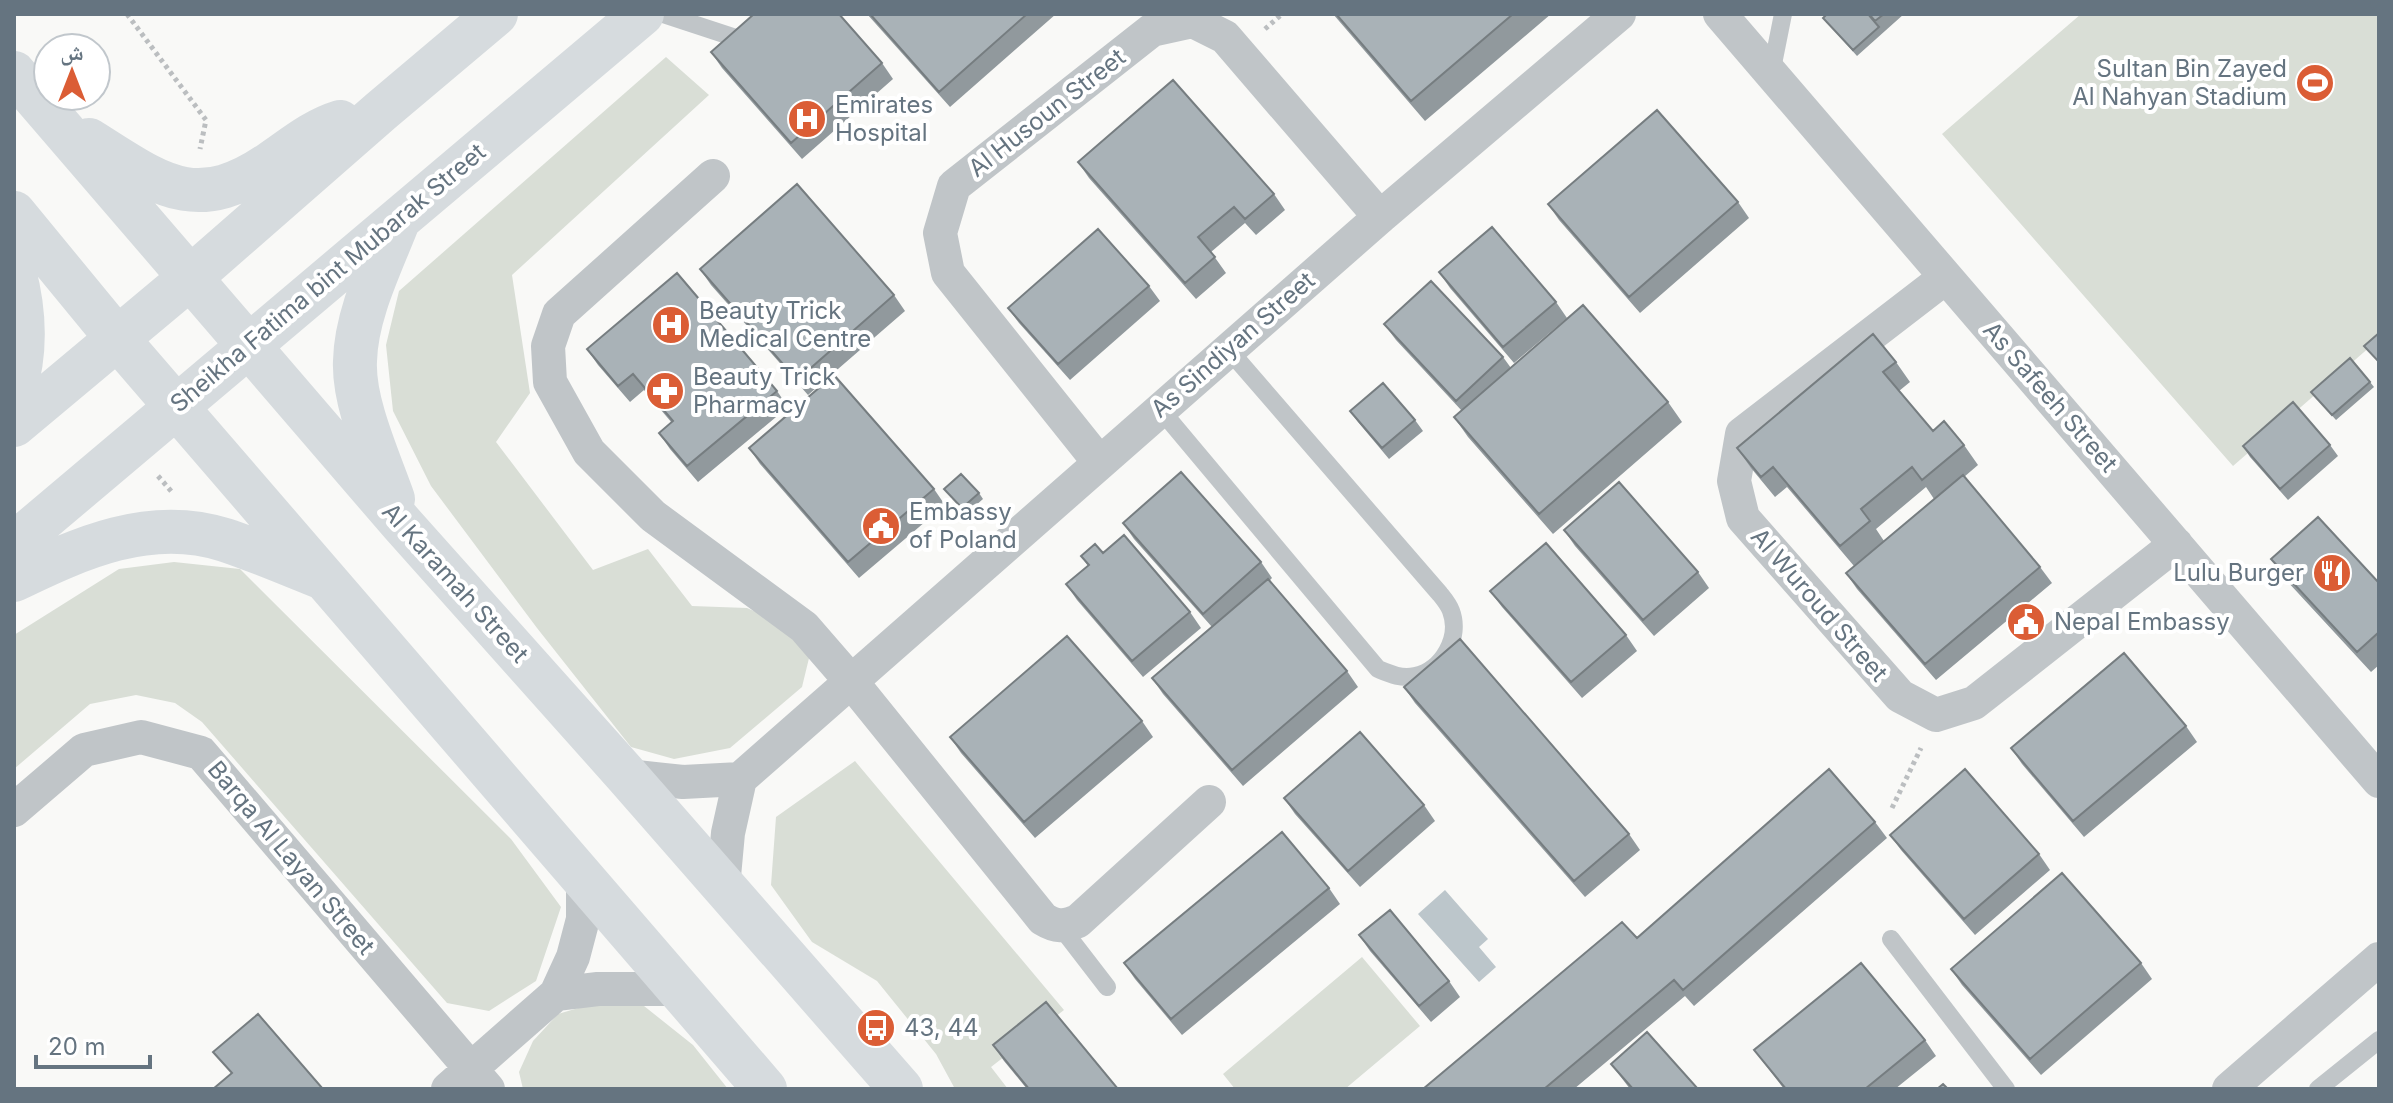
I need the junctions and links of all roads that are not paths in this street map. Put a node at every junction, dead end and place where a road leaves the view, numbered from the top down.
1 (496, 14) edge
2 (642, 14) edge
3 (663, 14) edge
4 (768, 14) edge
5 (1619, 14) edge
6 (1720, 14) edge
7 (1783, 14) edge
8 (14, 73) edge
9 (1771, 74) junction
10 (381, 111) junction
11 (53, 117) junction
12 (713, 176) dead end
13 (14, 213) edge
14 (1380, 217) junction
15 (399, 218) junction
16 (14, 271) edge
17 (191, 277) junction
18 (1946, 277) junction
19 (116, 337) junction
20 (250, 345) junction
21 (1228, 349) junction
22 (14, 392) edge
23 (176, 406) junction
24 (1160, 409) junction
25 (14, 425) edge
26 (1099, 462) junction
27 (402, 524) junction
28 (14, 544) edge
29 (2176, 544) junction
30 (14, 580) edge
31 (328, 580) junction
32 (850, 680) junction
33 (627, 776) junction
34 (740, 779) junction
35 (2379, 781) edge
36 (1209, 802) dead end
37 (14, 810) edge
38 (583, 879) junction
39 (723, 887) junction
40 (1060, 926) junction
41 (1891, 939) dead end
42 (2379, 959) edge
43 (1107, 987) dead end
44 (681, 989) junction
45 (556, 994) junction
46 (2379, 1040) edge
47 (469, 1082) edge
48 (765, 1089) edge
49 (901, 1089) edge
50 (2006, 1089) edge
51 (2229, 1089) edge
52 (2318, 1089) edge

1 - 10 main road
2 - 15 main road, Sheikha Fatima bint Mubarak Street
3 - 4 lane
5 - 14 street, As Sindiyan Street
6 - 9 street, As Safeeh Street
7 - 9 lane
8 - 11 main road, Al Karamah Street
9 - 18 street, As Safeeh Street
10 - 11 main road
10 - 17 main road
11 - 17 main road, Al Karamah Street
12 - 32 street
13 - 19 main road
14 - 21 street, As Sindiyan Street
14 - 26 street, Al Husoun Street
15 - 20 main road, Sheikha Fatima bint Mubarak Street
15 - 27 main road
16 - 22 main road
17 - 19 main road
17 - 20 main road, Al Karamah Street
18 - 29 street, As Safeeh Street
18 - 29 street, Al Wuroud Street
19 - 23 main road
19 - 25 main road
20 - 23 main road, Sheikha Fatima bint Mubarak Street
20 - 27 main road, Al Karamah Street
21 - 24 street, As Sindiyan Street
21 - 24 lane
23 - 28 main road, Sheikha Fatima bint Mubarak Street
23 - 31 main road
24 - 26 street, As Sindiyan Street
26 - 32 street, As Sindiyan Street
27 - 33 main road, Al Karamah Street
29 - 35 street, As Safeeh Street
30 - 31 main road
31 - 38 main road
32 - 34 street, As Sindiyan Street
32 - 40 street
33 - 34 street
33 - 39 main road, Al Karamah Street
34 - 39 street
36 - 40 street
37 - 47 street, Barqa Al Layan Street
38 - 44 main road
38 - 45 street
39 - 49 main road, Al Karamah Street
40 - 43 lane
41 - 50 lane
42 - 51 street
44 - 45 street
44 - 48 main road
45 - 47 street
46 - 52 lane

